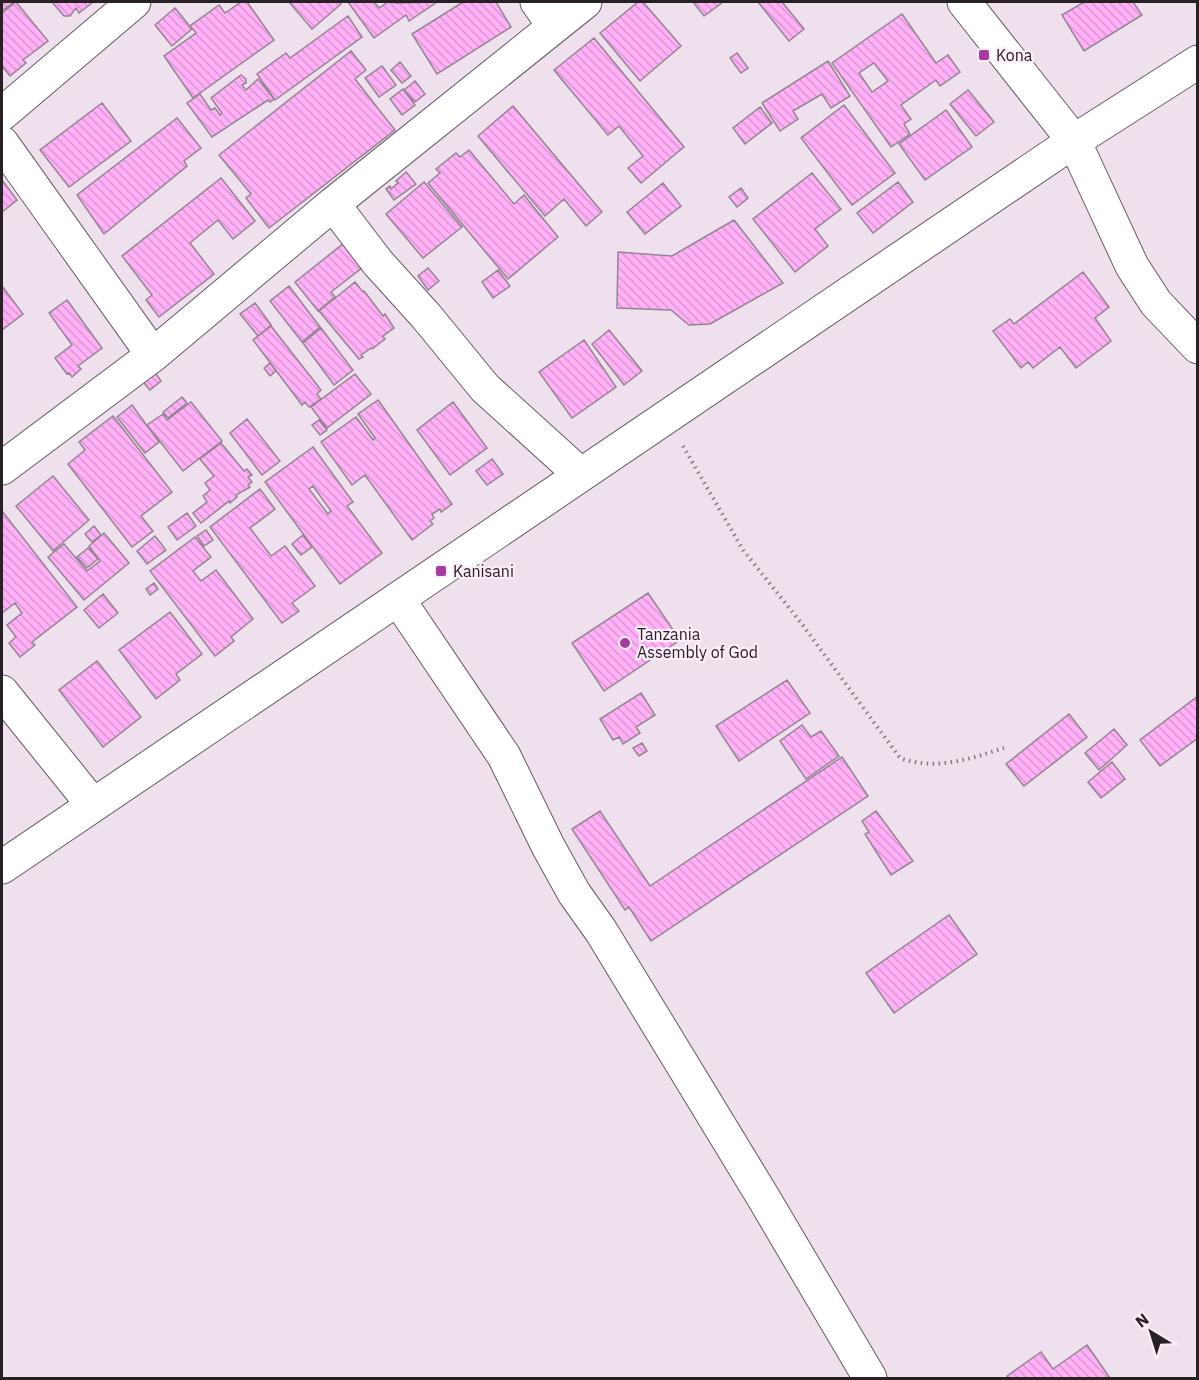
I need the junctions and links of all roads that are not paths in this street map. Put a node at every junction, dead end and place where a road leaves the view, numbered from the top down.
1 (134, 2) edge
2 (585, 2) edge
3 (964, 2) edge
4 (545, 14) edge
5 (1197, 62) edge
6 (2, 114) edge
7 (1074, 141) junction
8 (2, 143) edge
9 (333, 204) junction
10 (1197, 346) edge
11 (153, 355) junction
12 (2, 468) edge
13 (581, 475) junction
14 (398, 599) junction
15 (2, 692) edge
16 (93, 805) junction
17 (2, 867) edge
18 (870, 1378) edge

1 - 6 street
2 - 4 street
3 - 7 street
4 - 9 street
5 - 7 street
7 - 10 street
7 - 13 street
8 - 11 street
9 - 11 street
9 - 13 street
11 - 12 street
13 - 14 street
14 - 16 street
14 - 18 street
15 - 16 street
16 - 17 street

